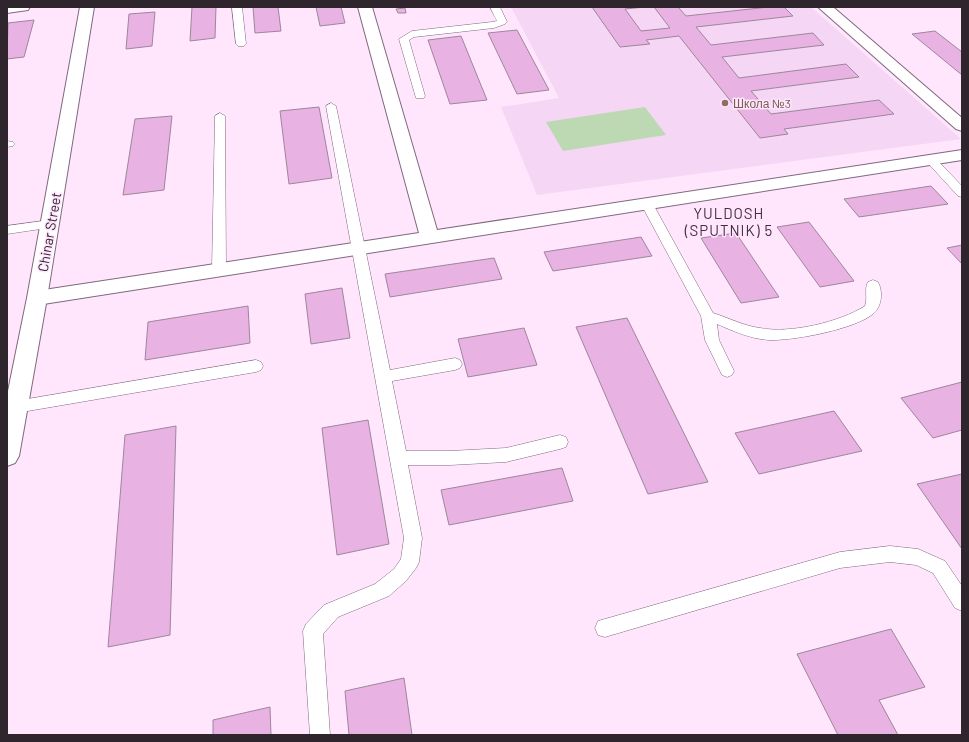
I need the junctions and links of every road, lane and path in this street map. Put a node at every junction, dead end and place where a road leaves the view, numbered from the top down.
1 (22, 7) edge
2 (87, 7) edge
3 (237, 7) edge
4 (365, 7) edge
5 (495, 7) edge
6 (825, 7) edge
7 (7, 9) edge
8 (241, 44) dead end
9 (420, 96) dead end
10 (331, 106) dead end
11 (220, 116) dead end
12 (962, 126) edge
13 (962, 155) edge
14 (930, 159) junction
15 (962, 193) edge
16 (647, 204) junction
17 (50, 224) junction
18 (7, 230) edge
19 (430, 238) junction
20 (358, 249) junction
21 (219, 270) junction
22 (873, 285) dead end
23 (37, 298) junction
24 (708, 316) junction
25 (455, 364) dead end
26 (256, 366) dead end
27 (726, 371) dead end
28 (383, 377) junction
29 (16, 407) junction
30 (560, 442) dead end
31 (7, 456) edge
32 (399, 458) junction
33 (962, 602) edge
34 (605, 628) dead end
35 (320, 735) edge

1 - 7 street
2 - 17 street, Chinar Street
3 - 8 lane
4 - 19 street
5 - 9 lane
6 - 12 street
10 - 20 lane
11 - 21 lane
13 - 14 street
14 - 15 lane
14 - 16 street
16 - 19 street
16 - 24 lane
17 - 18 lane
17 - 23 street, Chinar Street
19 - 20 street
20 - 21 street
20 - 28 lane
21 - 23 street
22 - 24 lane
23 - 29 street, Chinar Street
24 - 27 lane
25 - 28 lane
26 - 29 lane
28 - 32 lane
29 - 31 street, Chinar Street
30 - 32 lane
32 - 35 lane
33 - 34 lane

